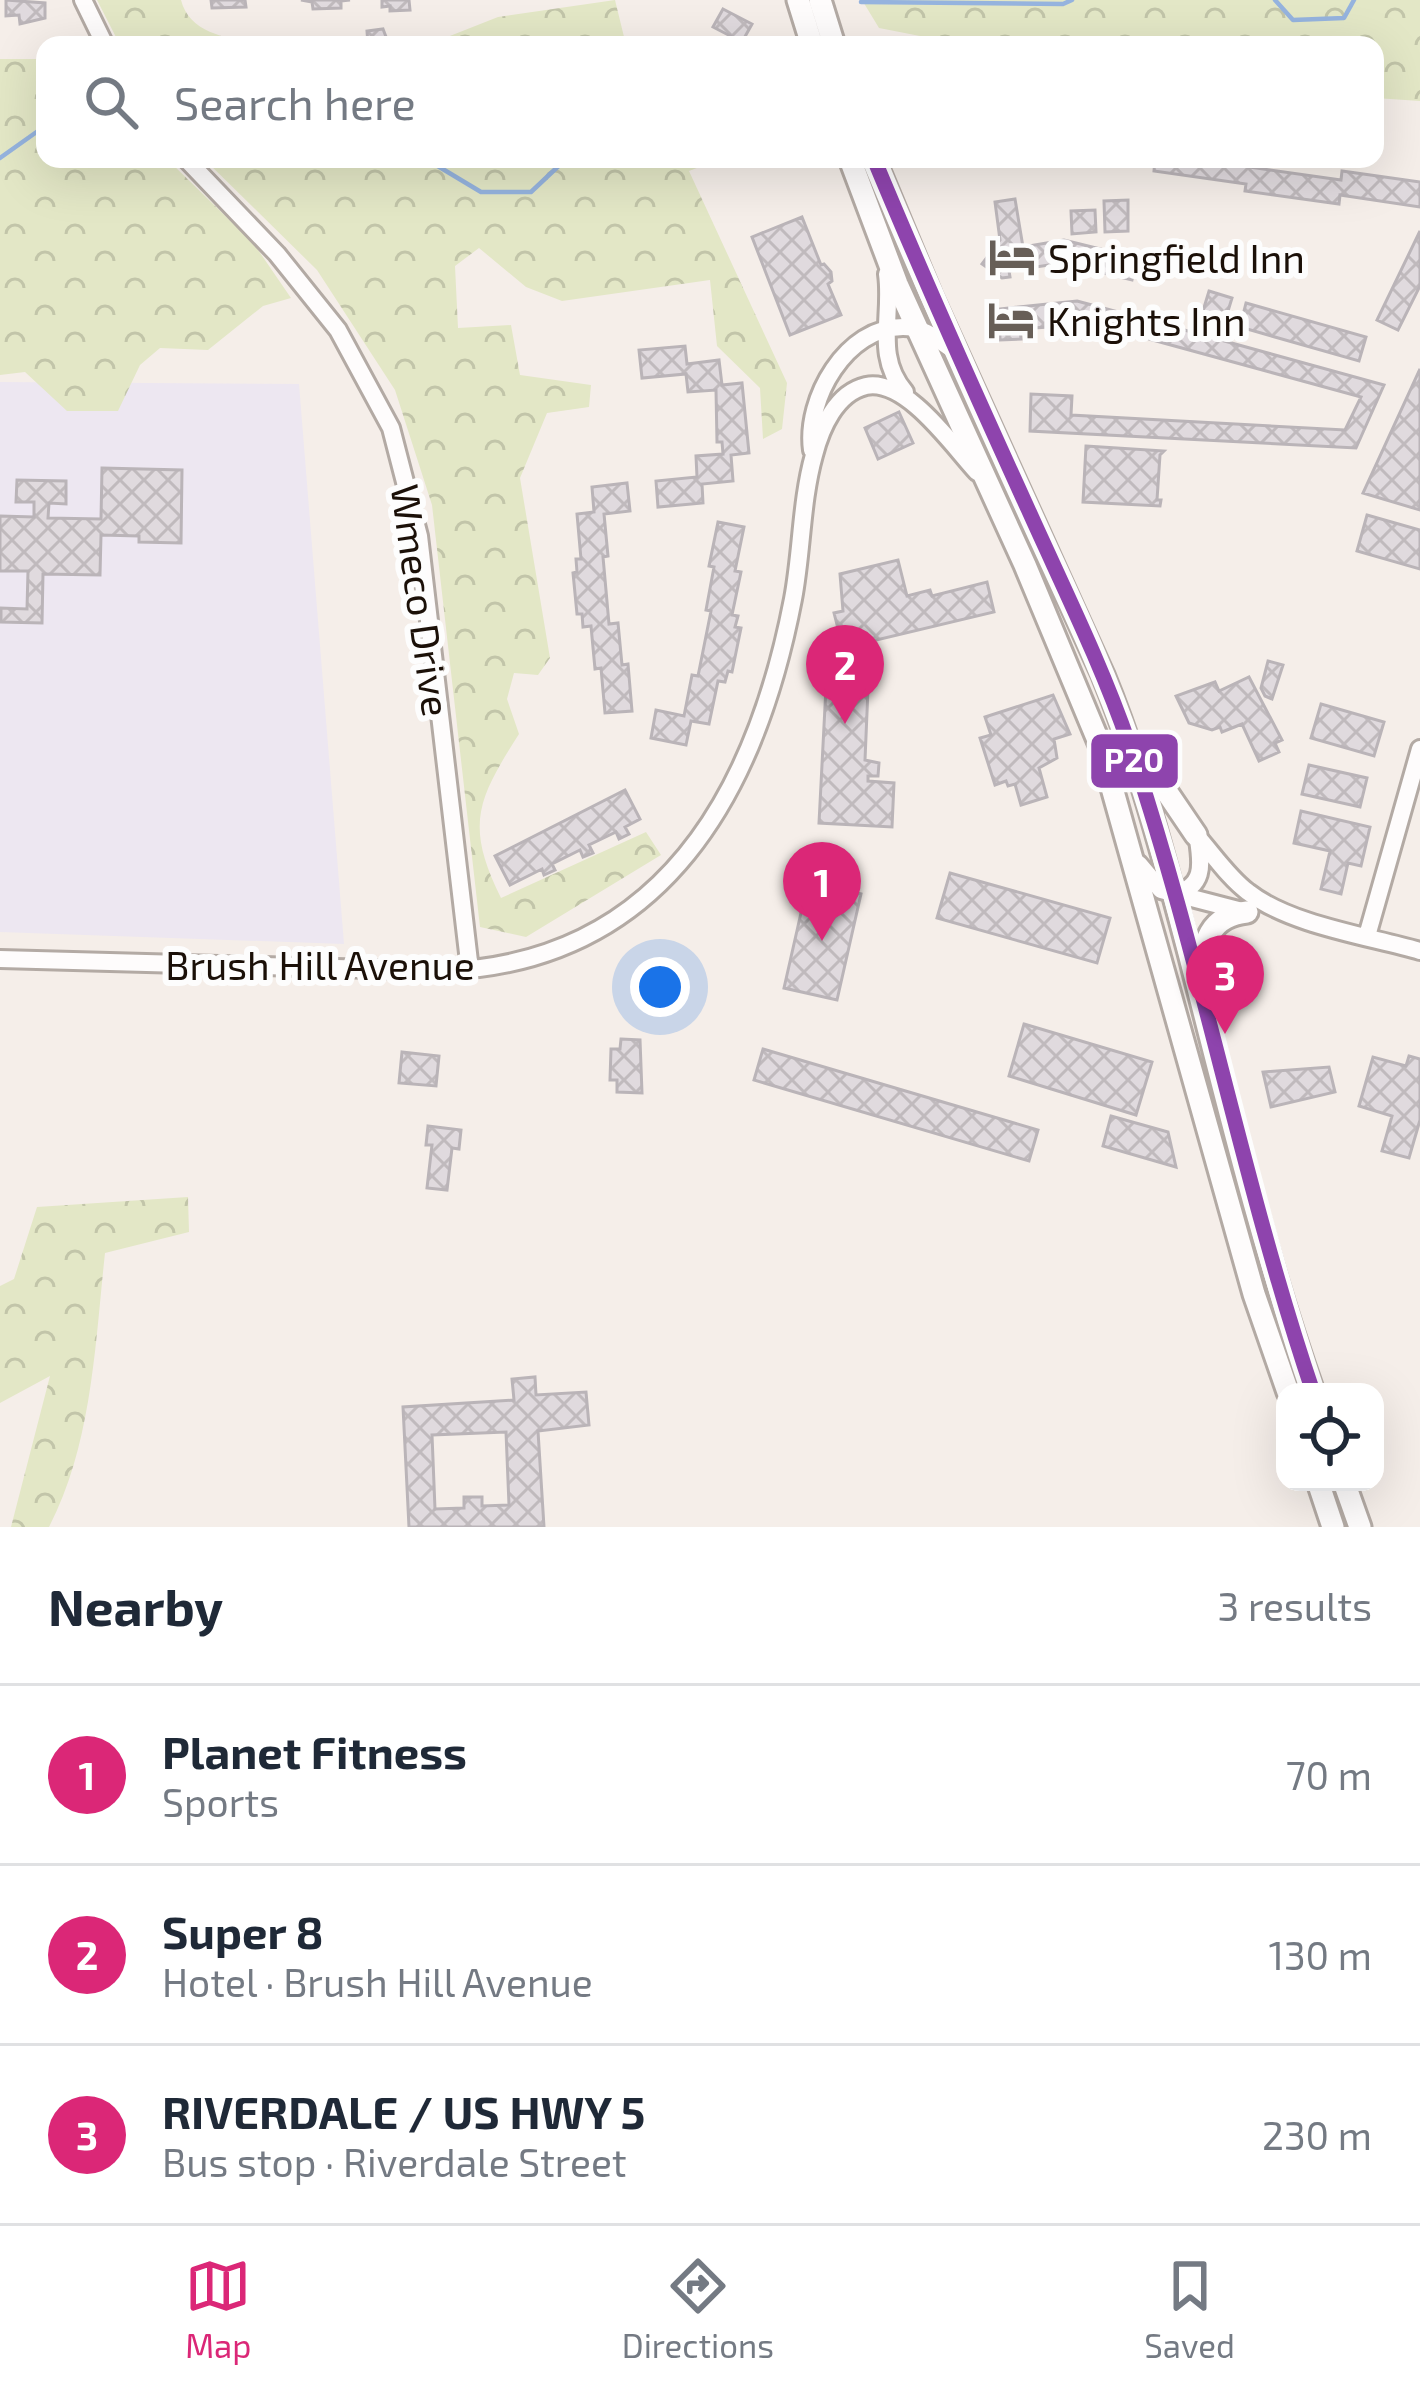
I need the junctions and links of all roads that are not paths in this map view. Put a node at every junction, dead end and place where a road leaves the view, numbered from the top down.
1 (83, 0) edge
2 (798, 0) edge
3 (820, 0) edge
4 (101, 36) edge
5 (809, 36) edge
6 (831, 36) edge
7 (194, 168) edge
8 (853, 168) edge
9 (878, 168) edge
10 (878, 236) junction
11 (886, 329) junction
12 (916, 329) junction
13 (957, 352) junction
14 (833, 371) junction
15 (869, 386) junction
16 (917, 406) junction
17 (813, 457) junction
18 (986, 481) junction
19 (1124, 729) junction
20 (1420, 749) edge
21 (1196, 835) junction
22 (1132, 854) junction
23 (1173, 895) junction
24 (1247, 912) junction
25 (1301, 917) junction
26 (1367, 936) junction
27 (1420, 951) edge
28 (0, 959) edge
29 (470, 970) junction
30 (1204, 1012) junction
31 (1285, 1383) edge
32 (1309, 1383) edge
33 (1321, 1491) edge
34 (1347, 1491) edge
35 (1333, 1527) edge
36 (1360, 1527) edge

1 - 4 street
2 - 5 main road
3 - 6 main road
7 - 29 street, Wmeco Drive
8 - 10 main road
9 - 13 main road
10 - 11 street
10 - 12 main road
11 - 12 street
11 - 14 street, Brush Hill Avenue
11 - 16 street
12 - 13 street
12 - 18 main road
13 - 19 main road
14 - 15 street
14 - 17 street, Brush Hill Avenue
15 - 16 street
15 - 17 street, Brush Hill Avenue
16 - 18 street
17 - 29 street, Brush Hill Avenue
18 - 22 main road
19 - 21 main road
19 - 23 main road
20 - 26 street
21 - 23 street
21 - 25 street
22 - 23 street
22 - 31 main road
23 - 24 street
23 - 30 main road
24 - 25 street
24 - 30 main road
25 - 26 street
26 - 27 street
28 - 29 street, Brush Hill Avenue
30 - 32 main road
33 - 35 main road
34 - 36 main road

